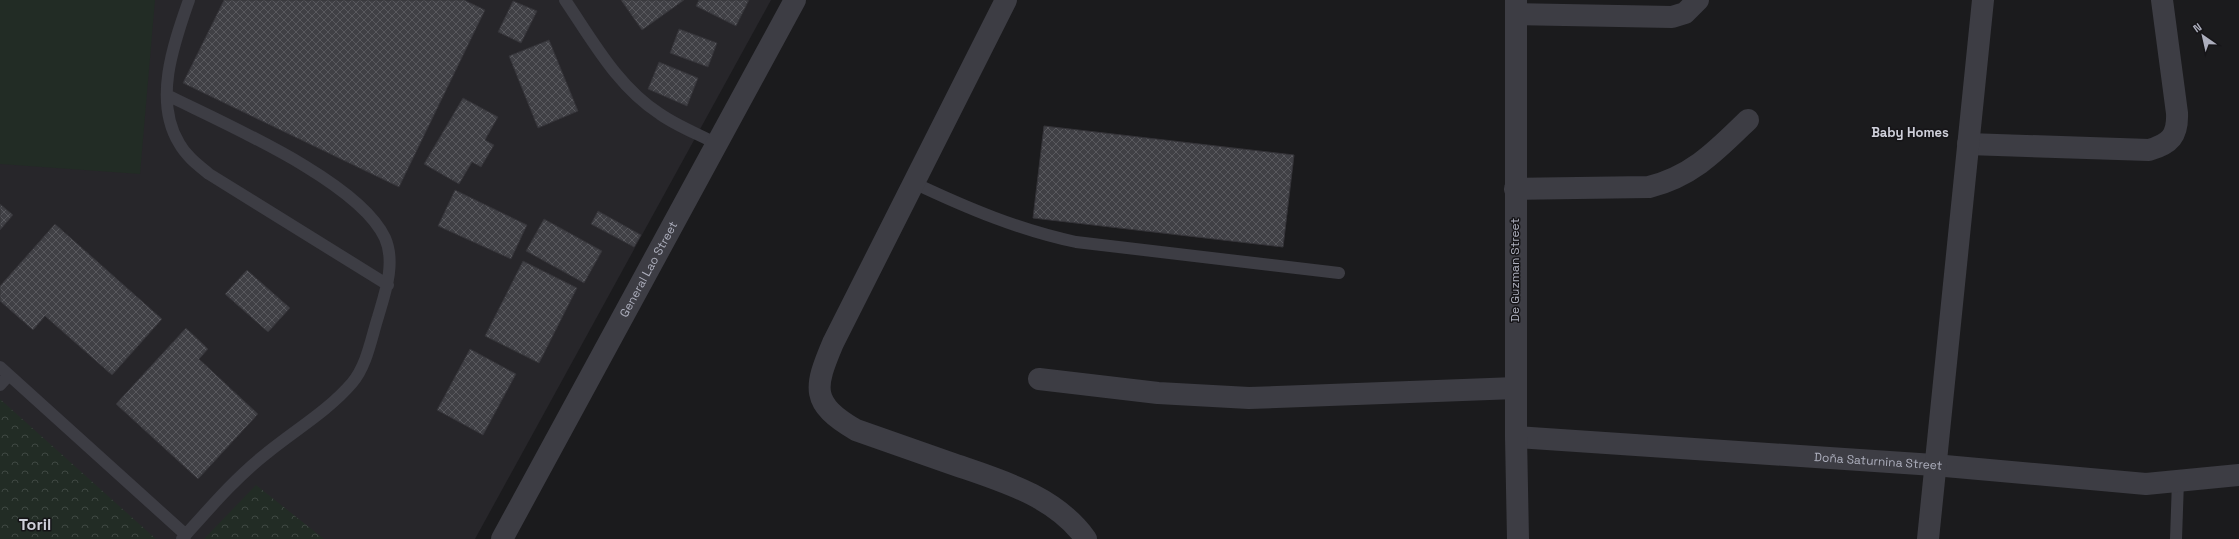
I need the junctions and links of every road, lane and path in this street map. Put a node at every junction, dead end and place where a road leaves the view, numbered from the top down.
1 (189, 0) edge
2 (565, 0) edge
3 (795, 0) edge
4 (1006, 0) edge
5 (1698, 0) edge
6 (1983, 0) edge
7 (2162, 0) edge
8 (1516, 7) edge
9 (167, 95) junction
10 (1748, 120) dead end
11 (717, 144) junction
12 (1968, 144) junction
13 (914, 183) junction
14 (1515, 189) junction
15 (1339, 273) dead end
16 (388, 285) junction
17 (4, 371) edge
18 (1040, 379) dead end
19 (0, 385) edge
20 (1516, 388) junction
21 (1516, 437) junction
22 (1934, 464) junction
23 (2239, 475) edge
24 (2178, 481) junction
25 (184, 537) edge
26 (502, 539) edge
27 (1086, 539) edge
28 (1518, 539) edge
29 (1928, 539) edge
30 (2176, 539) edge

1 - 9 lane
2 - 11 lane
3 - 11 street, General Lao Street
4 - 13 street
5 - 8 street
6 - 12 street
7 - 12 street
8 - 14 street, De Guzman Street
9 - 16 lane
9 - 16 lane
10 - 14 street
11 - 26 street, General Lao Street
12 - 22 street
13 - 15 lane
13 - 27 street
14 - 20 street, De Guzman Street
16 - 25 lane
17 - 19 lane
17 - 25 lane
18 - 20 street
20 - 21 street, De Guzman Street
21 - 22 street, Doña Saturnina Street
21 - 28 street, De Guzman Street
22 - 24 street, Doña Saturnina Street
22 - 29 street
23 - 24 street, Doña Saturnina Street
24 - 30 lane

